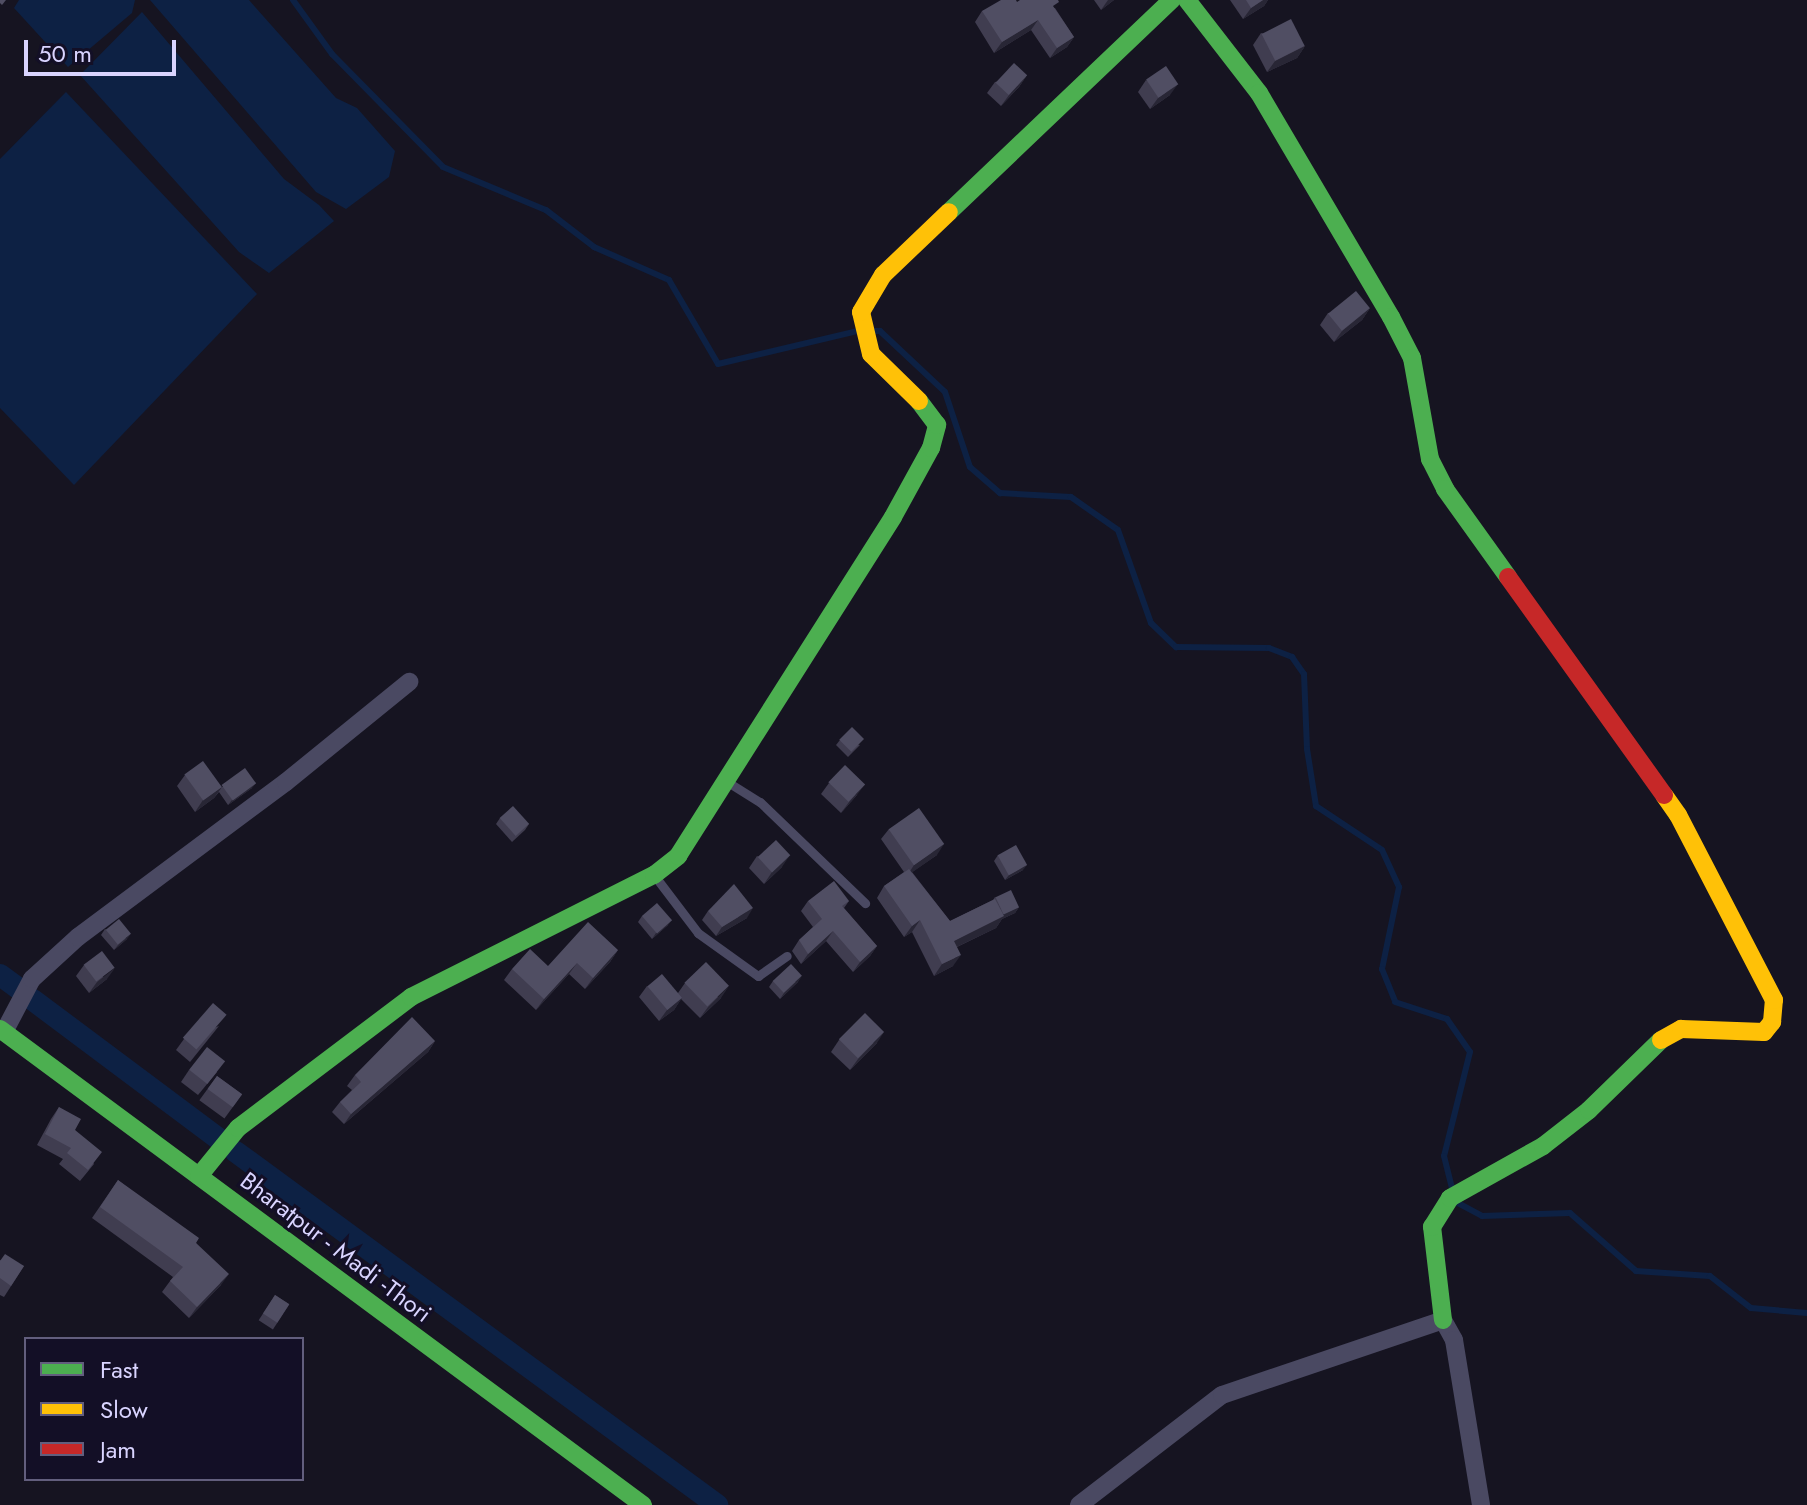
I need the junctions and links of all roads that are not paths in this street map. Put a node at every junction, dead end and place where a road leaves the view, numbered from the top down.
1 (1172, 0) edge
2 (1187, 0) edge
3 (409, 682) dead end
4 (726, 781) junction
5 (654, 875) junction
6 (865, 903) dead end
7 (787, 956) dead end
8 (2, 1030) edge
9 (199, 1176) junction
10 (1443, 1320) junction
11 (643, 1505) edge
12 (1079, 1505) edge
13 (1481, 1505) edge

1 - 4 street
2 - 10 street
3 - 8 street
4 - 5 street
4 - 6 lane
5 - 7 lane
5 - 9 street
8 - 9 street, Bharatpur - Madi -Thori
9 - 11 street, Bharatpur - Madi -Thori
10 - 12 street
10 - 13 street

